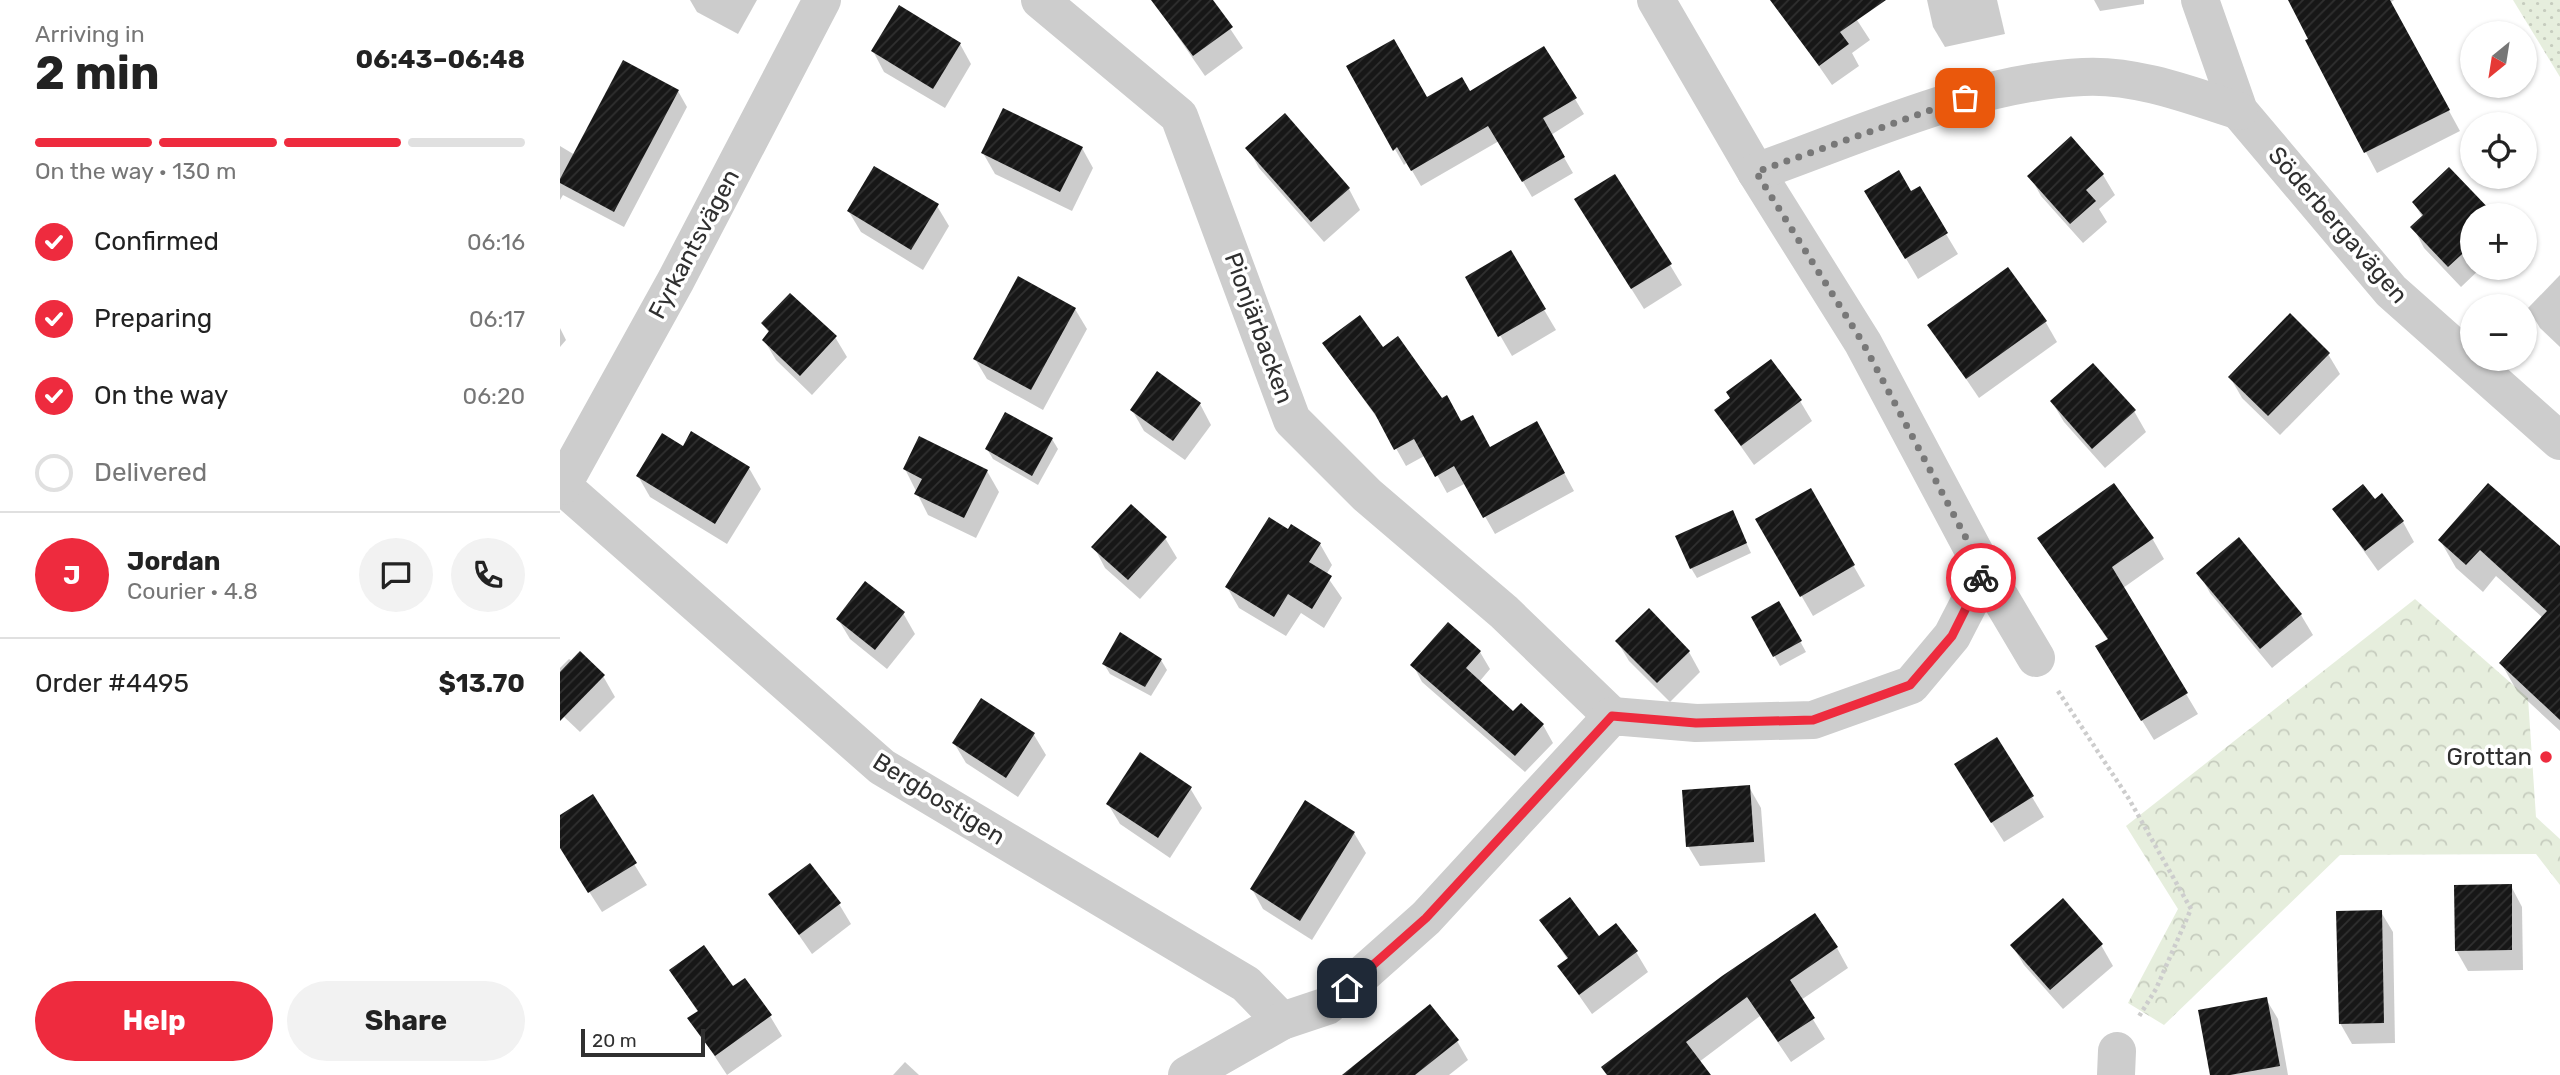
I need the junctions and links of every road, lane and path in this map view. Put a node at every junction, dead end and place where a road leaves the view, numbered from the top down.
1 (822, 0) edge
2 (1040, 0) edge
3 (1656, 0) edge
4 (2200, 0) edge
5 (2239, 111) junction
6 (1756, 172) junction
7 (2560, 441) edge
8 (561, 485) edge
9 (1984, 572) junction
10 (2036, 658) joint
11 (1612, 716) junction
12 (1282, 1021) junction
13 (2116, 1063) edge
14 (1187, 1075) edge

1 - 8 street, Fyrkantsvägen
2 - 11 street, Pionjärbacken
3 - 6 street
4 - 5 street, Söderbergavägen
5 - 6 street
5 - 7 street, Söderbergavägen
6 - 9 street
8 - 12 street, Bergbostigen
9 - 10 street
9 - 11 street
10 - 13 path
11 - 12 street
12 - 14 street

